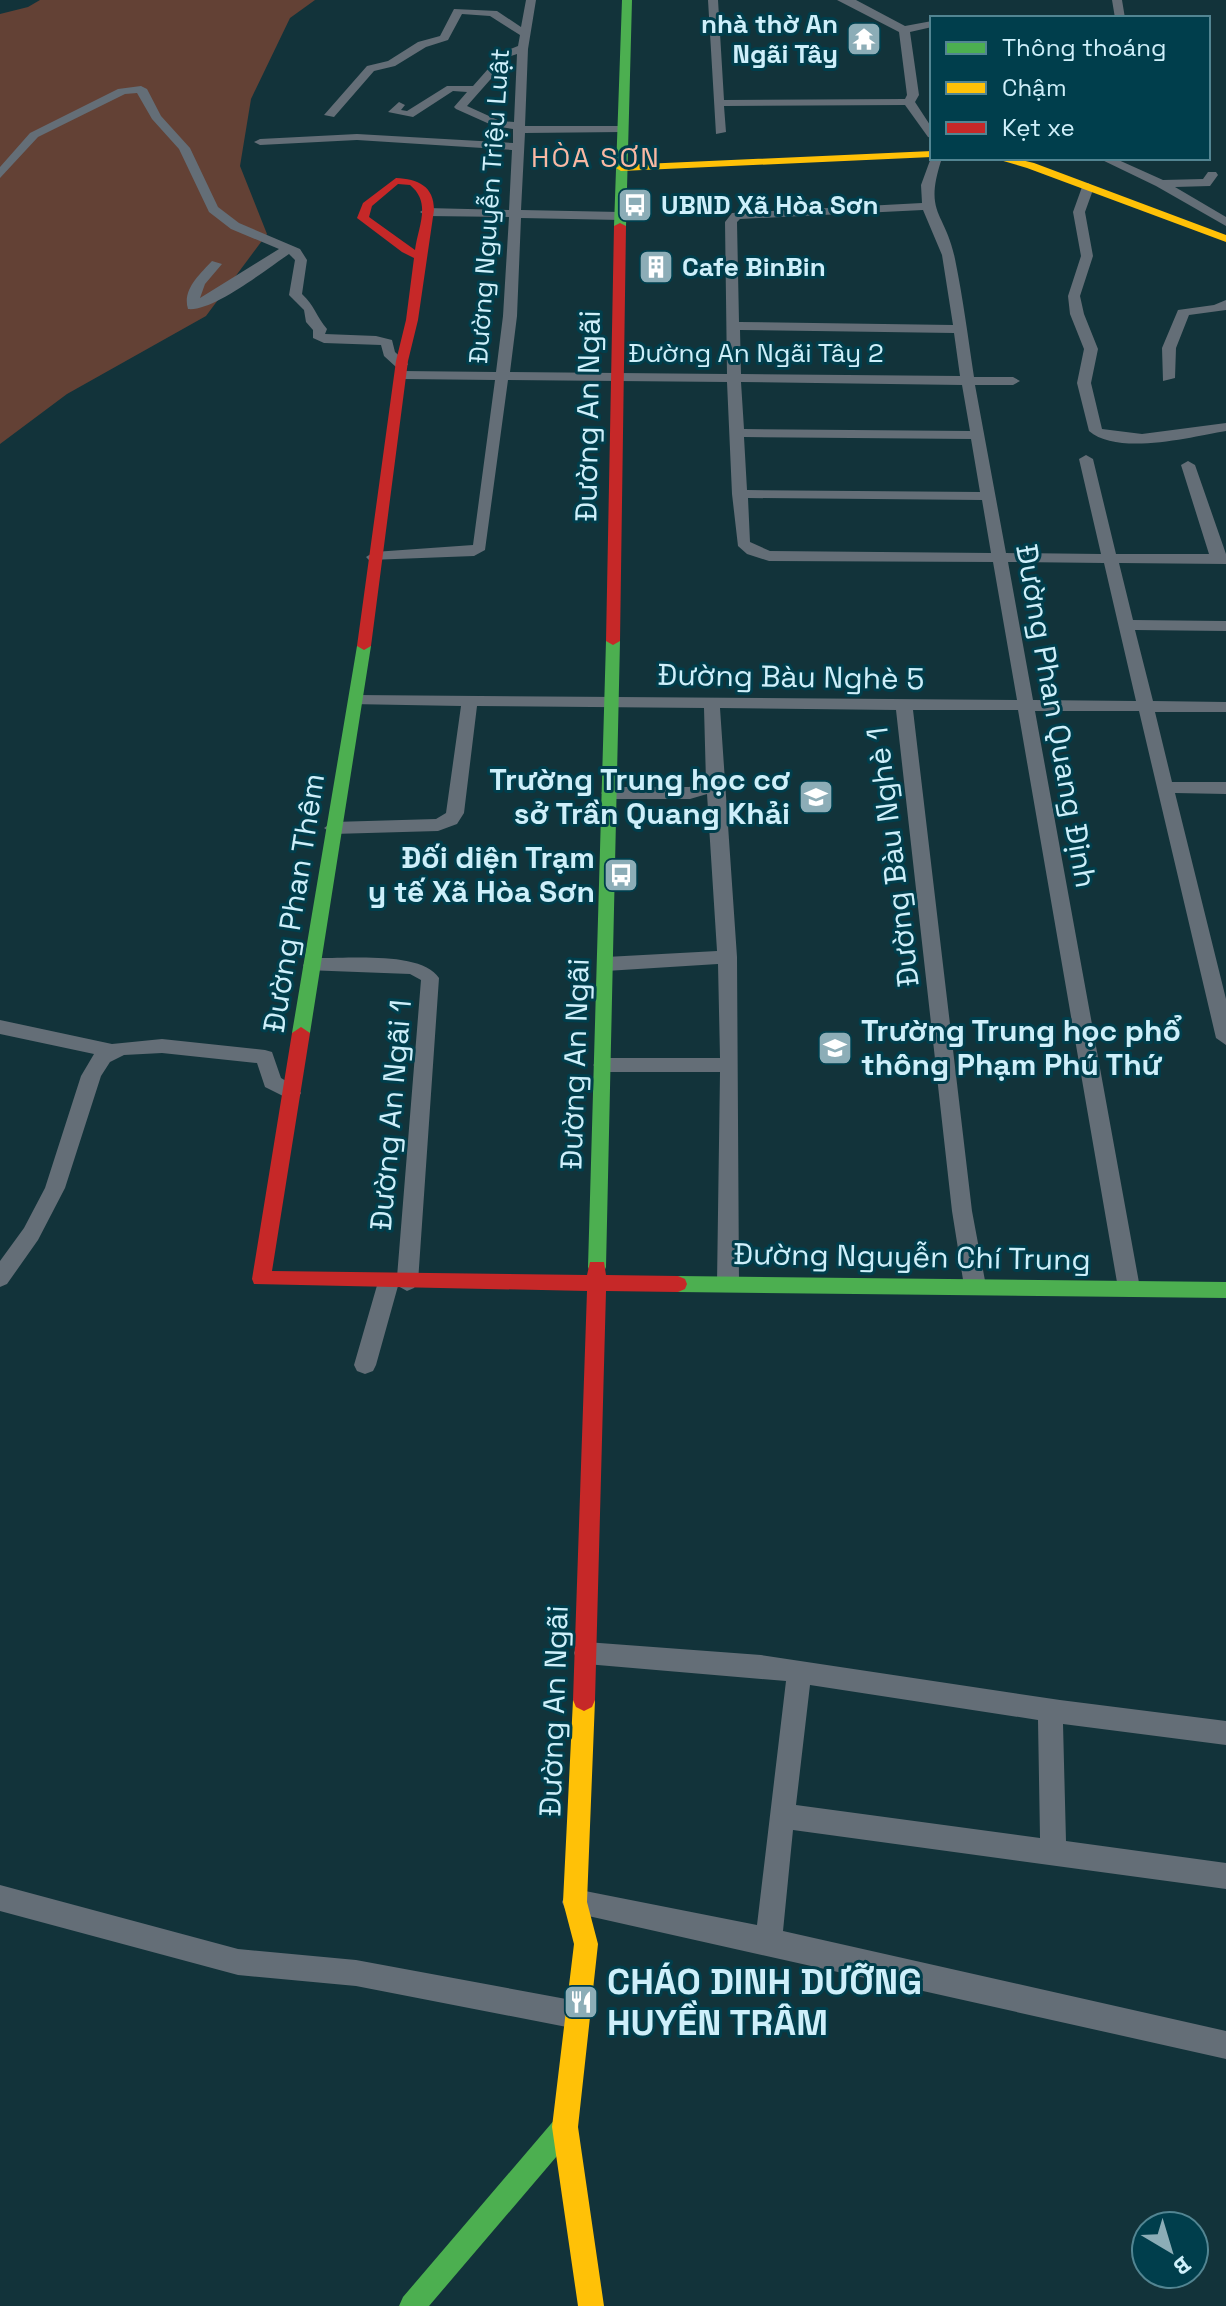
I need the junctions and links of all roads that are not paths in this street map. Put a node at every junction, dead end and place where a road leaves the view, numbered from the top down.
1 (531, 0) edge
2 (627, 0) edge
3 (713, 0) edge
4 (883, 0) edge
5 (848, 1) edge
6 (457, 6) edge
7 (867, 9) junction
8 (930, 24) edge
9 (511, 26) junction
10 (904, 30) junction
11 (493, 31) dead end
12 (525, 41) junction
13 (489, 75) junction
14 (522, 76) junction
15 (476, 89) junction
16 (915, 98) junction
17 (720, 103) junction
18 (399, 105) dead end
19 (330, 115) dead end
20 (520, 128) junction
21 (622, 129) junction
22 (720, 132) dead end
23 (930, 133) edge
24 (260, 142) dead end
25 (518, 147) junction
26 (930, 156) edge
27 (933, 160) edge
28 (1007, 160) edge
29 (1108, 160) edge
30 (621, 168) junction
31 (0, 174) edge
32 (1212, 175) dead end
33 (1160, 183) junction
34 (1088, 187) junction
35 (928, 206) junction
36 (427, 208) junction
37 (513, 214) junction
38 (620, 216) junction
39 (1226, 222) edge
40 (1226, 239) edge
41 (288, 249) junction
42 (421, 257) junction
43 (216, 264) dead end
44 (1225, 307) edge
45 (733, 326) junction
46 (960, 329) junction
47 (402, 370) junction
48 (502, 378) junction
49 (1168, 378) dead end
50 (617, 379) junction
51 (734, 379) junction
52 (968, 381) junction
53 (1013, 381) dead end
54 (1226, 427) edge
55 (736, 433) junction
56 (978, 435) junction
57 (1086, 459) dead end
58 (1188, 465) dead end
59 (739, 494) junction
60 (988, 496) junction
61 (374, 557) junction
62 (999, 557) junction
63 (1110, 558) junction
64 (1222, 559) edge
65 (1129, 625) junction
66 (1226, 626) edge
67 (356, 700) junction
68 (470, 701) junction
69 (610, 703) junction
70 (712, 704) junction
71 (904, 706) junction
72 (1025, 706) junction
73 (1147, 707) junction
74 (1226, 707) edge
75 (713, 786) junction
76 (1166, 787) junction
77 (1226, 788) edge
78 (610, 793) junction
79 (333, 828) junction
80 (728, 957) junction
81 (606, 964) junction
82 (312, 965) junction
83 (0, 1027) edge
84 (1226, 1038) edge
85 (111, 1051) junction
86 (265, 1057) junction
87 (297, 1057) junction
88 (603, 1065) junction
89 (730, 1065) junction
90 (291, 1093) junction
91 (0, 1278) edge
92 (398, 1282) junction
93 (597, 1282) junction
94 (728, 1283) junction
95 (975, 1286) junction
96 (1129, 1288) junction
97 (1226, 1290) edge
98 (365, 1365) dead end
99 (586, 1653) junction
100 (799, 1671) junction
101 (1050, 1711) junction
102 (1226, 1733) edge
103 (782, 1816) junction
104 (1053, 1851) junction
105 (1226, 1876) edge
106 (0, 1898) edge
107 (575, 1902) junction
108 (769, 1941) junction
109 (577, 2015) junction
110 (1226, 2045) edge
111 (565, 2127) junction
112 (412, 2306) edge
113 (591, 2306) edge

1 - 12 street, Đường Nguyễn Triệu Luật
2 - 21 main road, Đường An Ngãi
3 - 17 street
4 - 7 street
5 - 7 street
6 - 9 street
6 - 19 street
7 - 10 street
8 - 10 street
9 - 11 street
9 - 12 street
10 - 16 street
12 - 13 street
12 - 14 street, Đường Nguyễn Triệu Luật
13 - 14 street
13 - 15 street
14 - 20 street, Đường Nguyễn Triệu Luật
15 - 18 street
15 - 20 street
16 - 17 street
16 - 23 street
17 - 22 street
20 - 21 street
20 - 25 street, Đường Nguyễn Triệu Luật
21 - 30 main road, Đường An Ngãi
24 - 25 street
25 - 37 street, Đường Nguyễn Triệu Luật
26 - 30 main road
27 - 35 street, Đường Phan Quang Định
28 - 34 main road
29 - 33 street
30 - 38 main road, Đường An Ngãi
31 - 41 street
32 - 33 street
33 - 39 street
34 - 40 main road
34 - 54 street
35 - 45 street
35 - 46 street, Đường Phan Quang Định
36 - 37 street
36 - 42 main road, Đường Phan Thêm
36 - 42 main road
37 - 38 street
37 - 48 street, Đường Nguyễn Triệu Luật
38 - 50 main road, Đường An Ngãi
41 - 43 street
41 - 47 street
42 - 47 main road, Đường Phan Thêm
44 - 49 street
45 - 46 street
45 - 51 street
46 - 52 street, Đường Phan Quang Định
47 - 48 street, Đường An Ngãi Tây 2
47 - 61 main road, Đường Phan Thêm
48 - 50 street, Đường An Ngãi Tây 2
48 - 61 street, Đường Nguyễn Triệu Luật
50 - 51 street, Đường An Ngãi Tây 2
50 - 69 main road, Đường An Ngãi
51 - 52 street, Đường An Ngãi Tây 2
51 - 55 street
52 - 53 street, Đường An Ngãi Tây 2
52 - 56 street, Đường Phan Quang Định
55 - 56 street
55 - 59 street
56 - 60 street, Đường Phan Quang Định
57 - 63 street
58 - 64 street
59 - 60 street
59 - 62 street
60 - 62 street, Đường Phan Quang Định
61 - 67 main road, Đường Phan Thêm
62 - 63 street
62 - 72 street, Đường Phan Quang Định
63 - 64 street
63 - 65 street
65 - 66 street
65 - 73 street
67 - 68 street, Đường Bàu Nghè 5
67 - 79 main road, Đường Phan Thêm
68 - 69 street, Đường Bàu Nghè 5
68 - 79 street
69 - 70 street, Đường Bàu Nghè 5
69 - 78 main road, Đường An Ngãi
70 - 71 street, Đường Bàu Nghè 5
70 - 75 street
71 - 72 street, Đường Bàu Nghè 5
71 - 95 street, Đường Bàu Nghè 1
72 - 73 street, Đường Bàu Nghè 5
72 - 96 street, Đường Phan Quang Định
73 - 74 street, Đường Bàu Nghè 5
73 - 76 street
75 - 78 street
75 - 80 street
76 - 77 street
76 - 84 street
78 - 81 main road, Đường An Ngãi
79 - 82 main road, Đường Phan Thêm
80 - 81 street
80 - 89 street
81 - 88 main road, Đường An Ngãi
82 - 87 main road, Đường Phan Thêm
82 - 92 street, Đường An Ngãi 1
83 - 85 street
85 - 86 street
85 - 91 street
86 - 87 street
86 - 90 street
87 - 90 main road, Đường Phan Thêm
88 - 89 street
88 - 93 main road, Đường An Ngãi
89 - 94 street
90 - 92 main road, Đường Phan Thêm
92 - 93 main road, Đường Phan Thêm
92 - 98 street
93 - 94 main road, Đường Nguyễn Chí Trung
93 - 99 main road, Đường An Ngãi
94 - 95 main road, Đường Nguyễn Chí Trung
95 - 96 main road, Đường Nguyễn Chí Trung
96 - 97 main road, Đường Nguyễn Chí Trung
99 - 100 street
99 - 107 main road, Đường An Ngãi
100 - 101 street
100 - 103 street
101 - 102 street
101 - 104 street
103 - 104 street
103 - 108 street
104 - 105 street
106 - 109 street
107 - 108 street
107 - 109 main road, Đường An Ngãi
108 - 110 street
109 - 111 main road, Đường An Ngãi
111 - 112 main road
111 - 113 main road, Đường An Ngãi

